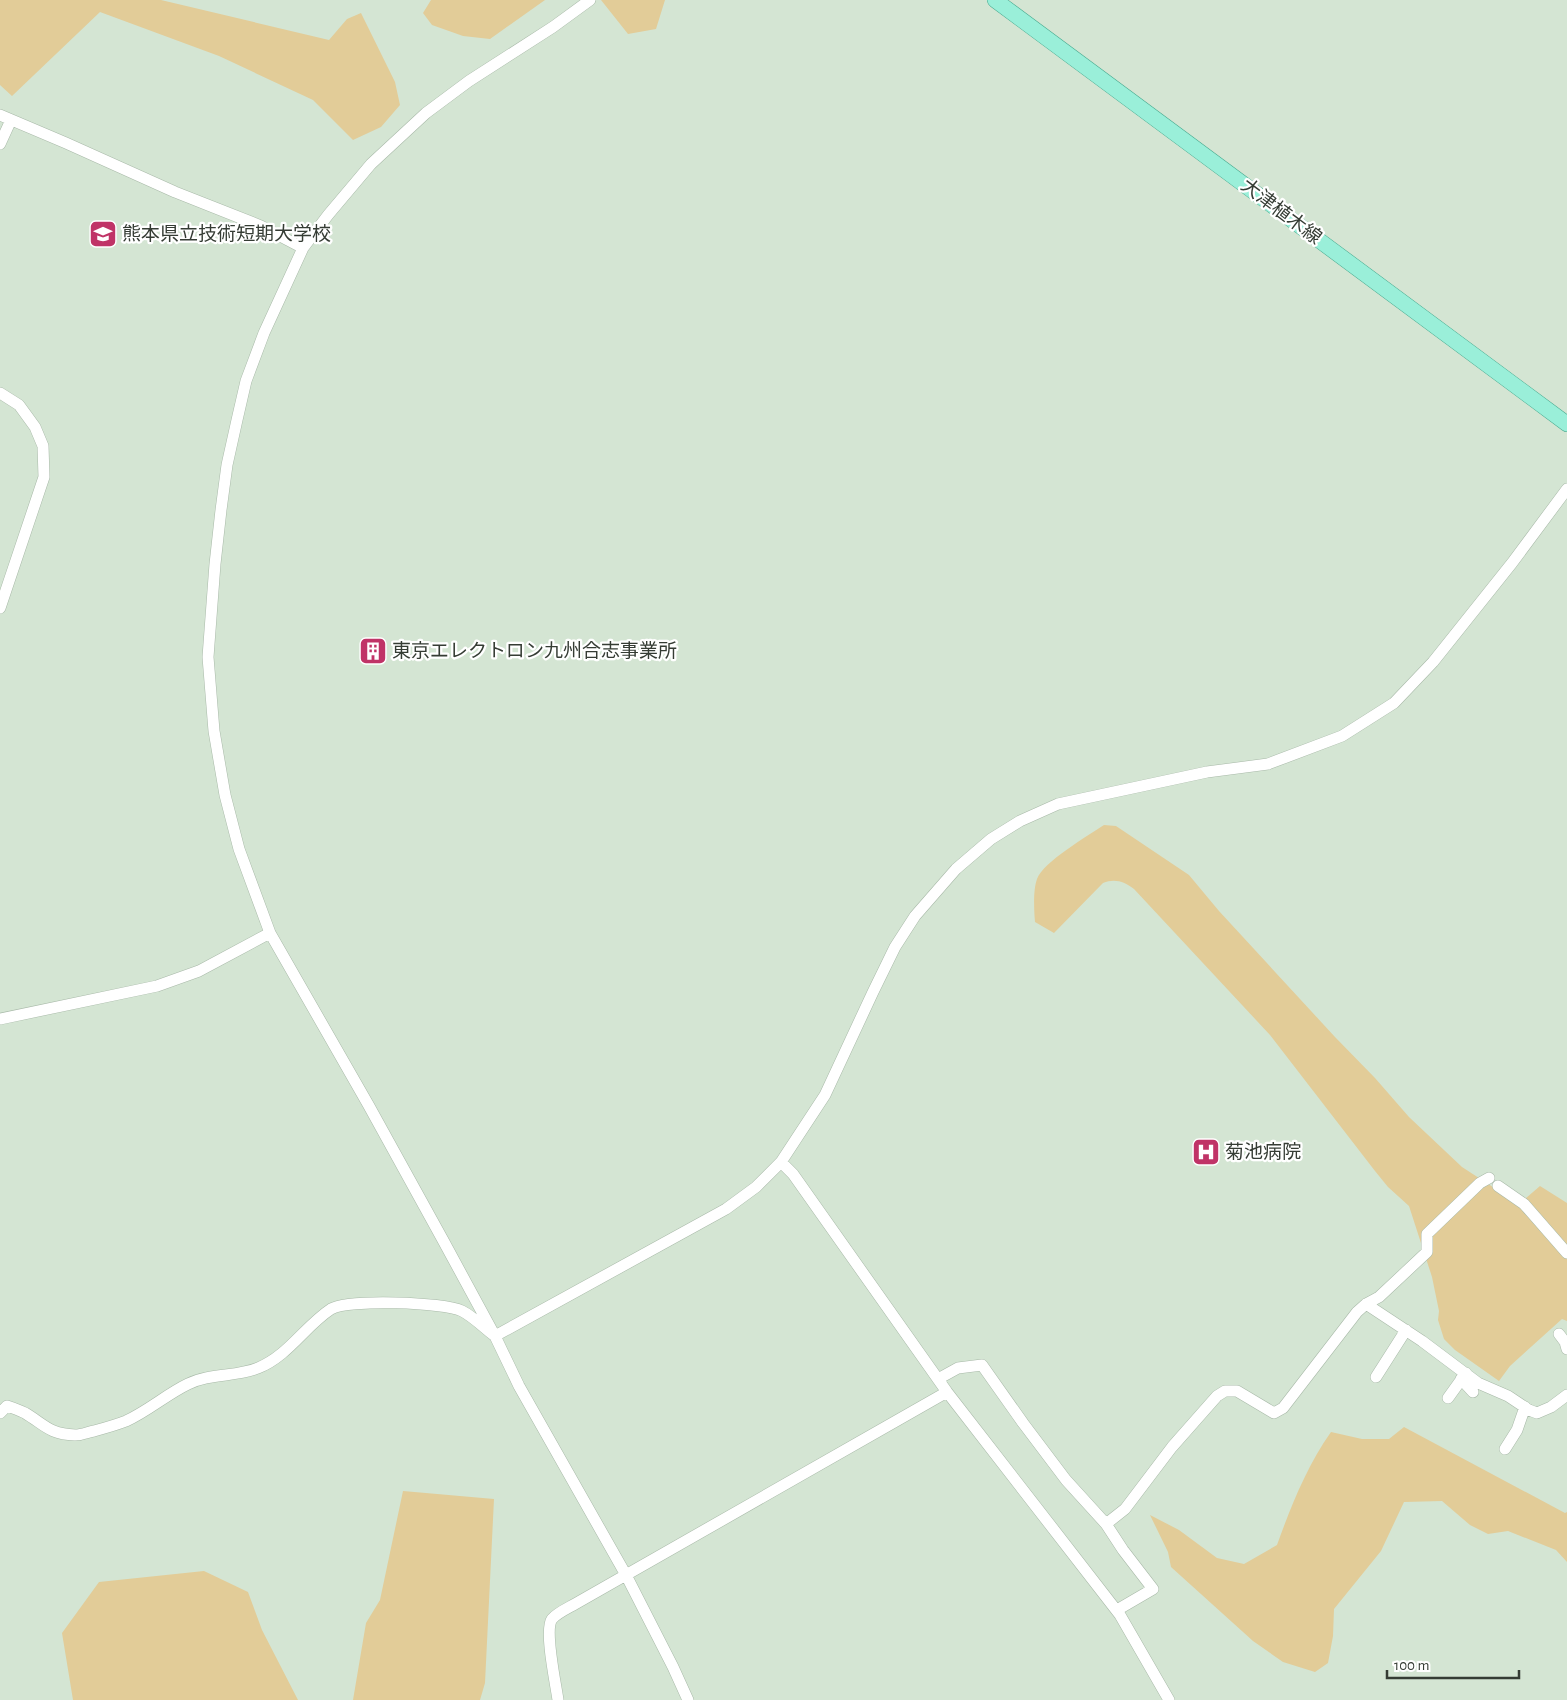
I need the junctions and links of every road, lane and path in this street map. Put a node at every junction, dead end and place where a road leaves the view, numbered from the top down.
1 (590, 0) edge
2 (996, 0) edge
3 (5, 118) edge
4 (0, 144) edge
5 (303, 248) junction
6 (0, 393) edge
7 (1567, 424) edge
8 (1567, 489) edge
9 (0, 608) edge
10 (270, 933) junction
11 (0, 1019) edge
12 (781, 1162) junction
13 (1567, 1253) edge
14 (1366, 1304) junction
15 (1406, 1330) junction
16 (1559, 1334) dead end
17 (495, 1336) junction
18 (1567, 1348) edge
19 (1463, 1376) junction
20 (1376, 1378) dead end
21 (938, 1379) junction
22 (946, 1392) junction
23 (1473, 1392) dead end
24 (1567, 1396) edge
25 (1448, 1398) dead end
26 (1524, 1407) junction
27 (0, 1413) edge
28 (1505, 1449) dead end
29 (1106, 1524) junction
30 (626, 1575) junction
31 (1117, 1610) junction
32 (558, 1700) edge
33 (688, 1700) edge
34 (1169, 1700) edge

1 - 5 street
2 - 7 main road, 大津植木線
3 - 4 street
3 - 5 street
5 - 10 street
6 - 9 street
8 - 12 street
10 - 11 street
10 - 17 street
12 - 17 street
12 - 21 street
13 - 14 street
14 - 15 street
14 - 29 street
15 - 19 street
15 - 20 street
16 - 18 street
17 - 27 street
17 - 30 street
19 - 23 street
19 - 25 street
19 - 26 street
21 - 22 street
21 - 29 street
22 - 30 street
22 - 31 street
24 - 26 street
26 - 28 street
29 - 31 street
30 - 32 street
30 - 33 street
31 - 34 street

